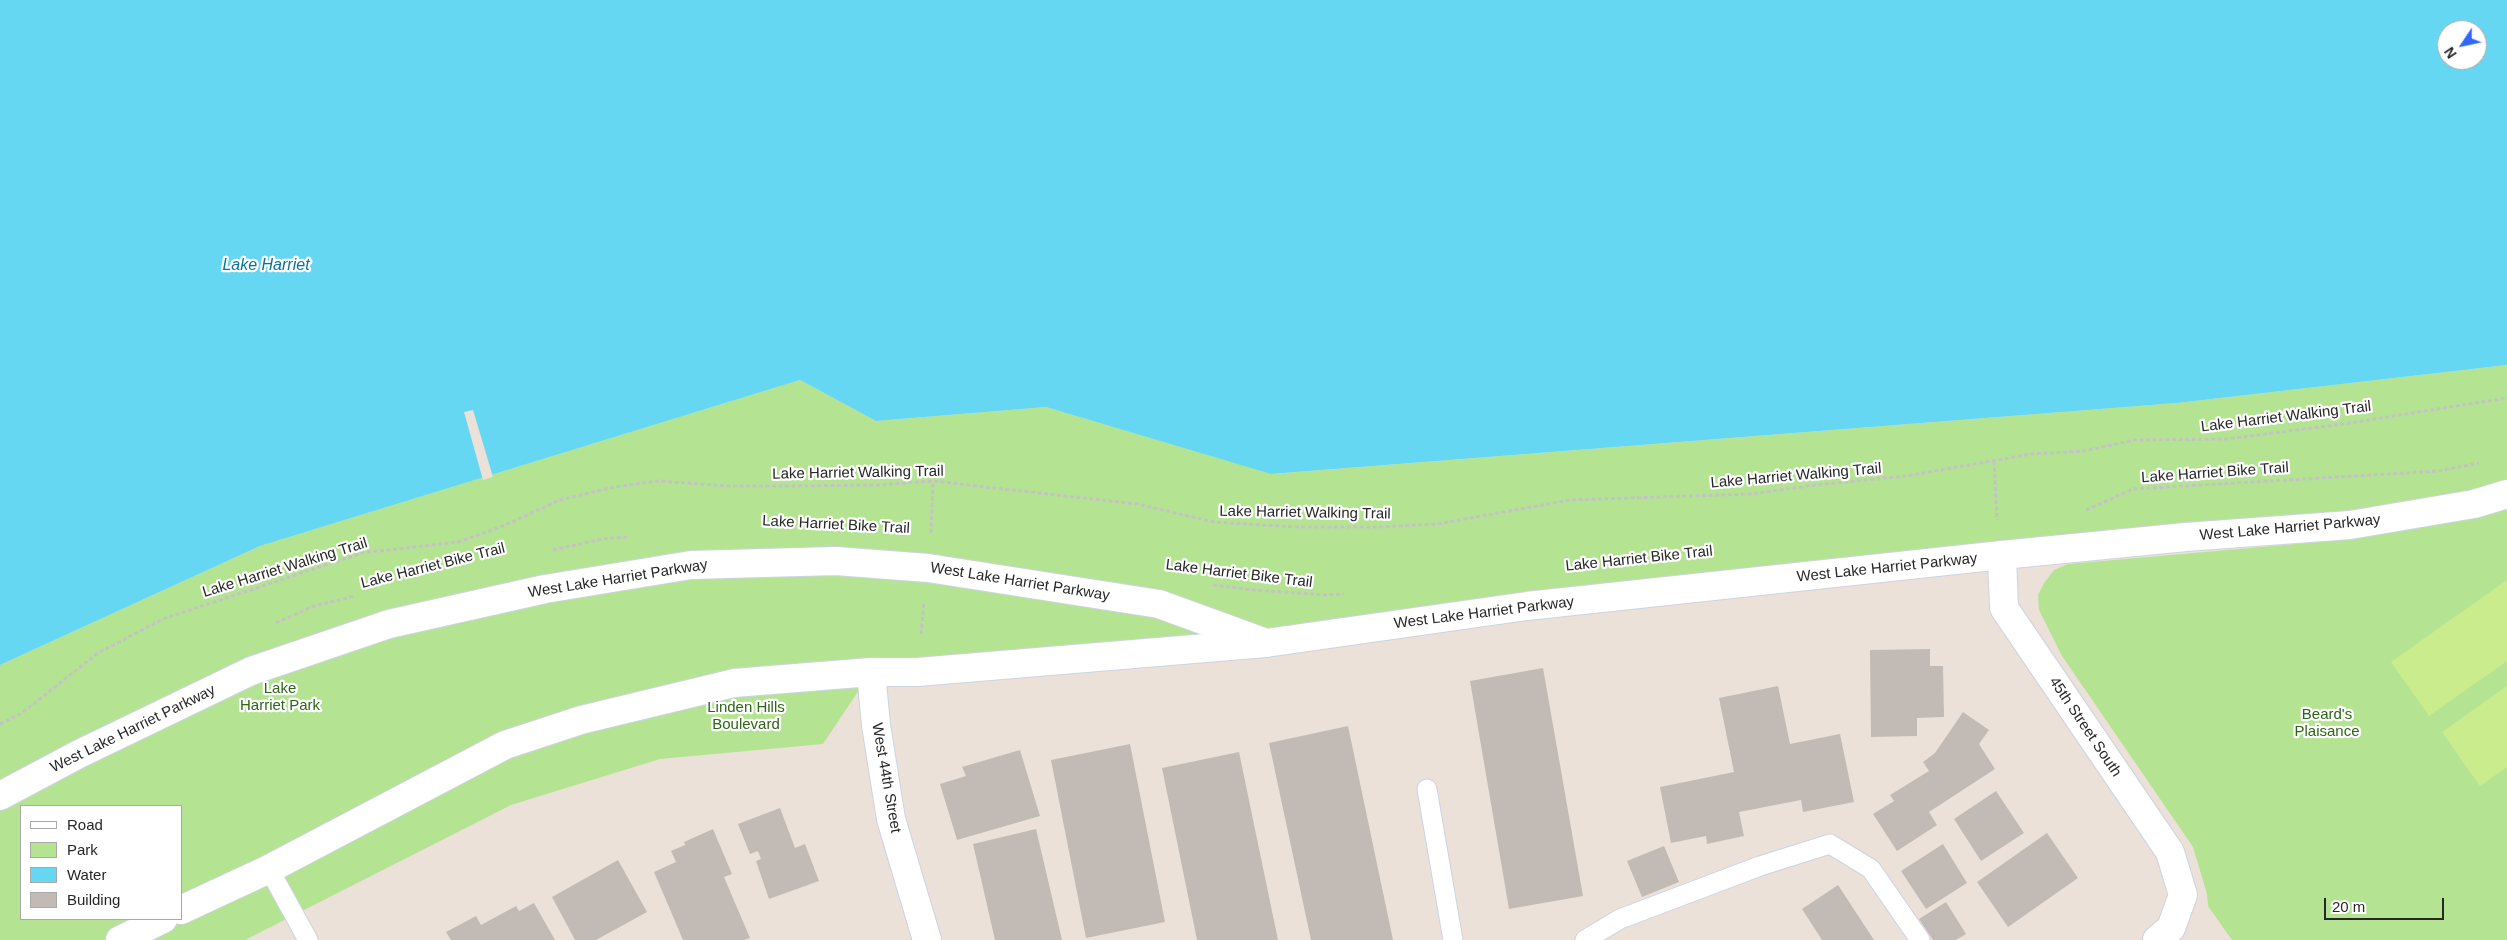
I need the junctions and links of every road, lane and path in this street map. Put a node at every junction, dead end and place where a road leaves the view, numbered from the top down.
1 (2507, 398) edge
2 (1994, 461) junction
3 (2481, 463) dead end
4 (933, 481) junction
5 (2507, 494) edge
6 (2078, 513) dead end
7 (1998, 521) dead end
8 (632, 537) dead end
9 (930, 542) dead end
10 (546, 551) dead end
11 (2002, 555) junction
12 (1210, 584) dead end
13 (1345, 594) dead end
14 (360, 595) dead end
15 (925, 597) dead end
16 (268, 626) dead end
17 (921, 634) dead end
18 (1266, 643) junction
19 (871, 672) junction
20 (0, 724) edge
21 (1427, 789) dead end
22 (0, 796) edge
23 (269, 869) junction
24 (182, 910) edge
25 (161, 920) edge
26 (120, 940) edge
27 (308, 940) edge
28 (927, 940) edge
29 (1453, 940) edge
30 (1585, 940) edge
31 (1920, 940) edge
32 (2157, 940) edge

1 - 2 path, Lake Harriet Walking Trail
2 - 4 path, Lake Harriet Walking Trail
2 - 7 path
3 - 6 path, Lake Harriet Bike Trail
4 - 9 path
4 - 20 path, Lake Harriet Walking Trail
5 - 11 street, West Lake Harriet Parkway
8 - 10 path
11 - 18 street, West Lake Harriet Parkway
11 - 32 street, 45th Street South
12 - 13 path, Lake Harriet Bike Trail
14 - 16 path, Lake Harriet Bike Trail
15 - 17 path
18 - 19 street, West Lake Harriet Parkway
18 - 22 street, West Lake Harriet Parkway
19 - 23 street, West Lake Harriet Parkway
19 - 28 street, West 44th Street
21 - 29 lane
23 - 24 street, West Lake Harriet Parkway
23 - 27 lane
25 - 26 street
30 - 31 lane

